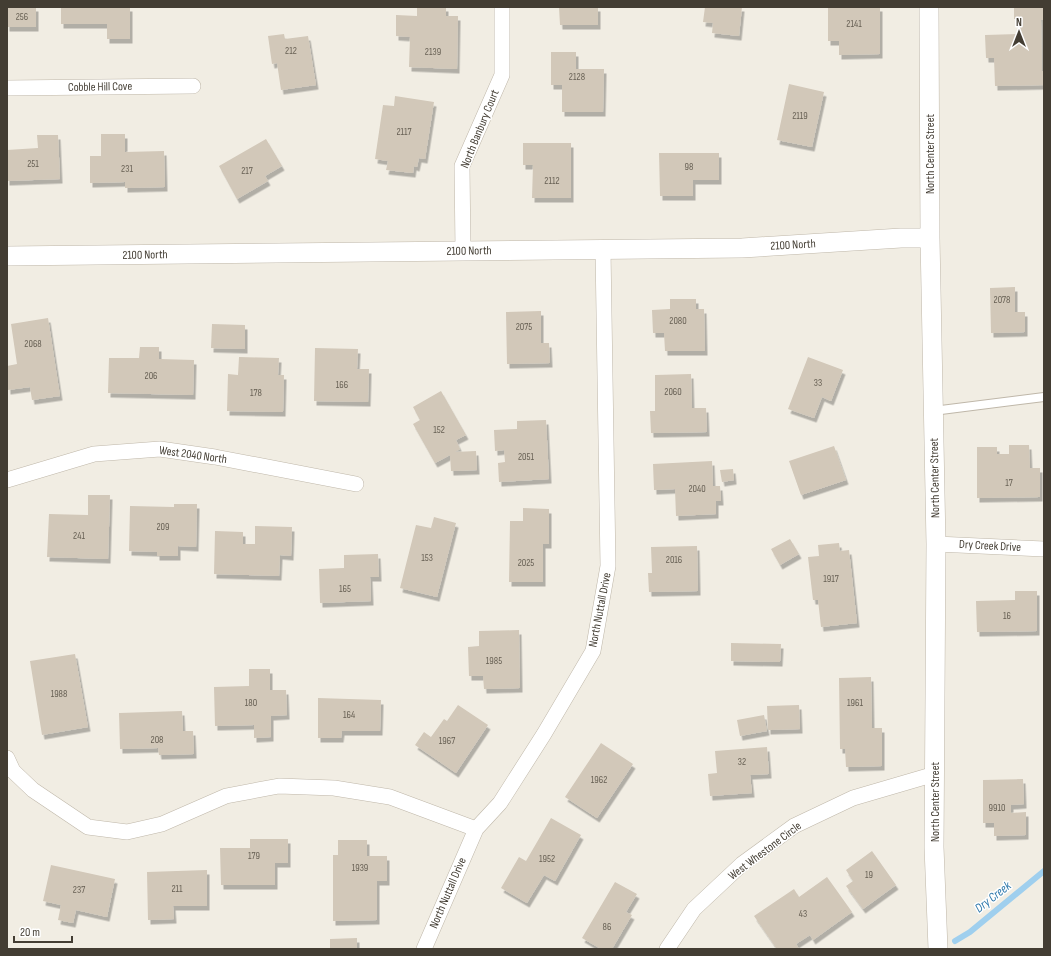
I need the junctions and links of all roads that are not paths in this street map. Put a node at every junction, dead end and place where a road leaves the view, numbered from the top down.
1 (502, 7) edge
2 (929, 7) edge
3 (193, 86) dead end
4 (7, 88) edge
5 (930, 238) junction
6 (603, 250) junction
7 (463, 251) junction
8 (7, 256) edge
9 (1044, 396) edge
10 (933, 411) junction
11 (7, 480) edge
12 (356, 484) dead end
13 (936, 544) junction
14 (1044, 549) edge
15 (7, 758) edge
16 (935, 774) junction
17 (476, 829) junction
18 (424, 949) edge
19 (667, 949) edge
20 (938, 949) edge

1 - 7 street, North Banbury Court
2 - 5 street, North Center Street
3 - 4 street, Cobble Hill Cove
5 - 6 street, 2100 North
5 - 10 street, North Center Street
6 - 7 street, 2100 North
6 - 17 street, North Nuttall Drive
7 - 8 street, 2100 North
9 - 10 lane
10 - 13 street, North Center Street
11 - 12 street, West 2040 North
13 - 14 street, Dry Creek Drive
13 - 16 street, North Center Street
15 - 17 street
16 - 19 street, West Whestone Circle
16 - 20 street, North Center Street
17 - 18 street, North Nuttall Drive

